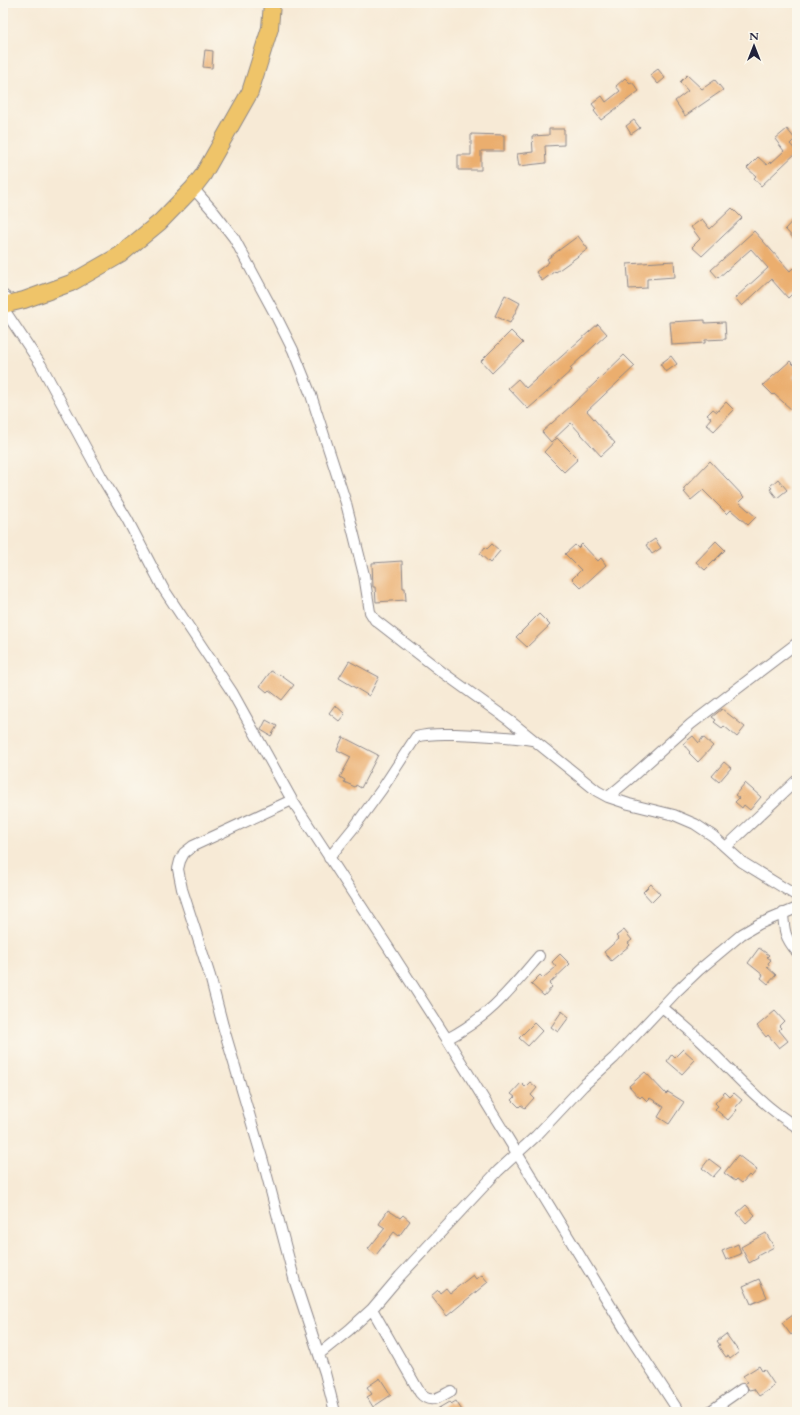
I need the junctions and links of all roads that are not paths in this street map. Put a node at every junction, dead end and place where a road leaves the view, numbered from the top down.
1 (272, 3) edge
2 (193, 188) junction
3 (5, 302) edge
4 (797, 643) edge
5 (532, 740) junction
6 (797, 780) edge
7 (608, 797) junction
8 (292, 800) junction
9 (726, 848) junction
10 (330, 858) junction
11 (797, 896) edge
12 (797, 908) edge
13 (783, 913) junction
14 (797, 952) edge
15 (539, 956) dead end
16 (662, 1007) junction
17 (446, 1039) junction
18 (797, 1127) edge
19 (516, 1153) junction
20 (372, 1308) junction
21 (319, 1354) junction
22 (742, 1389) dead end
23 (451, 1391) dead end
24 (335, 1412) edge
25 (679, 1412) edge
26 (709, 1412) edge

1 - 2 main road
2 - 3 main road
2 - 5 street
3 - 8 street
4 - 7 street
5 - 7 street
5 - 10 street
6 - 9 street
7 - 9 street
8 - 10 street
8 - 21 street
9 - 11 street
10 - 17 street
12 - 13 street
13 - 14 street
13 - 16 street
15 - 17 street
16 - 18 street
16 - 19 street
17 - 19 street
19 - 20 street
19 - 25 street
20 - 21 street
20 - 23 street
21 - 24 street
22 - 26 street

